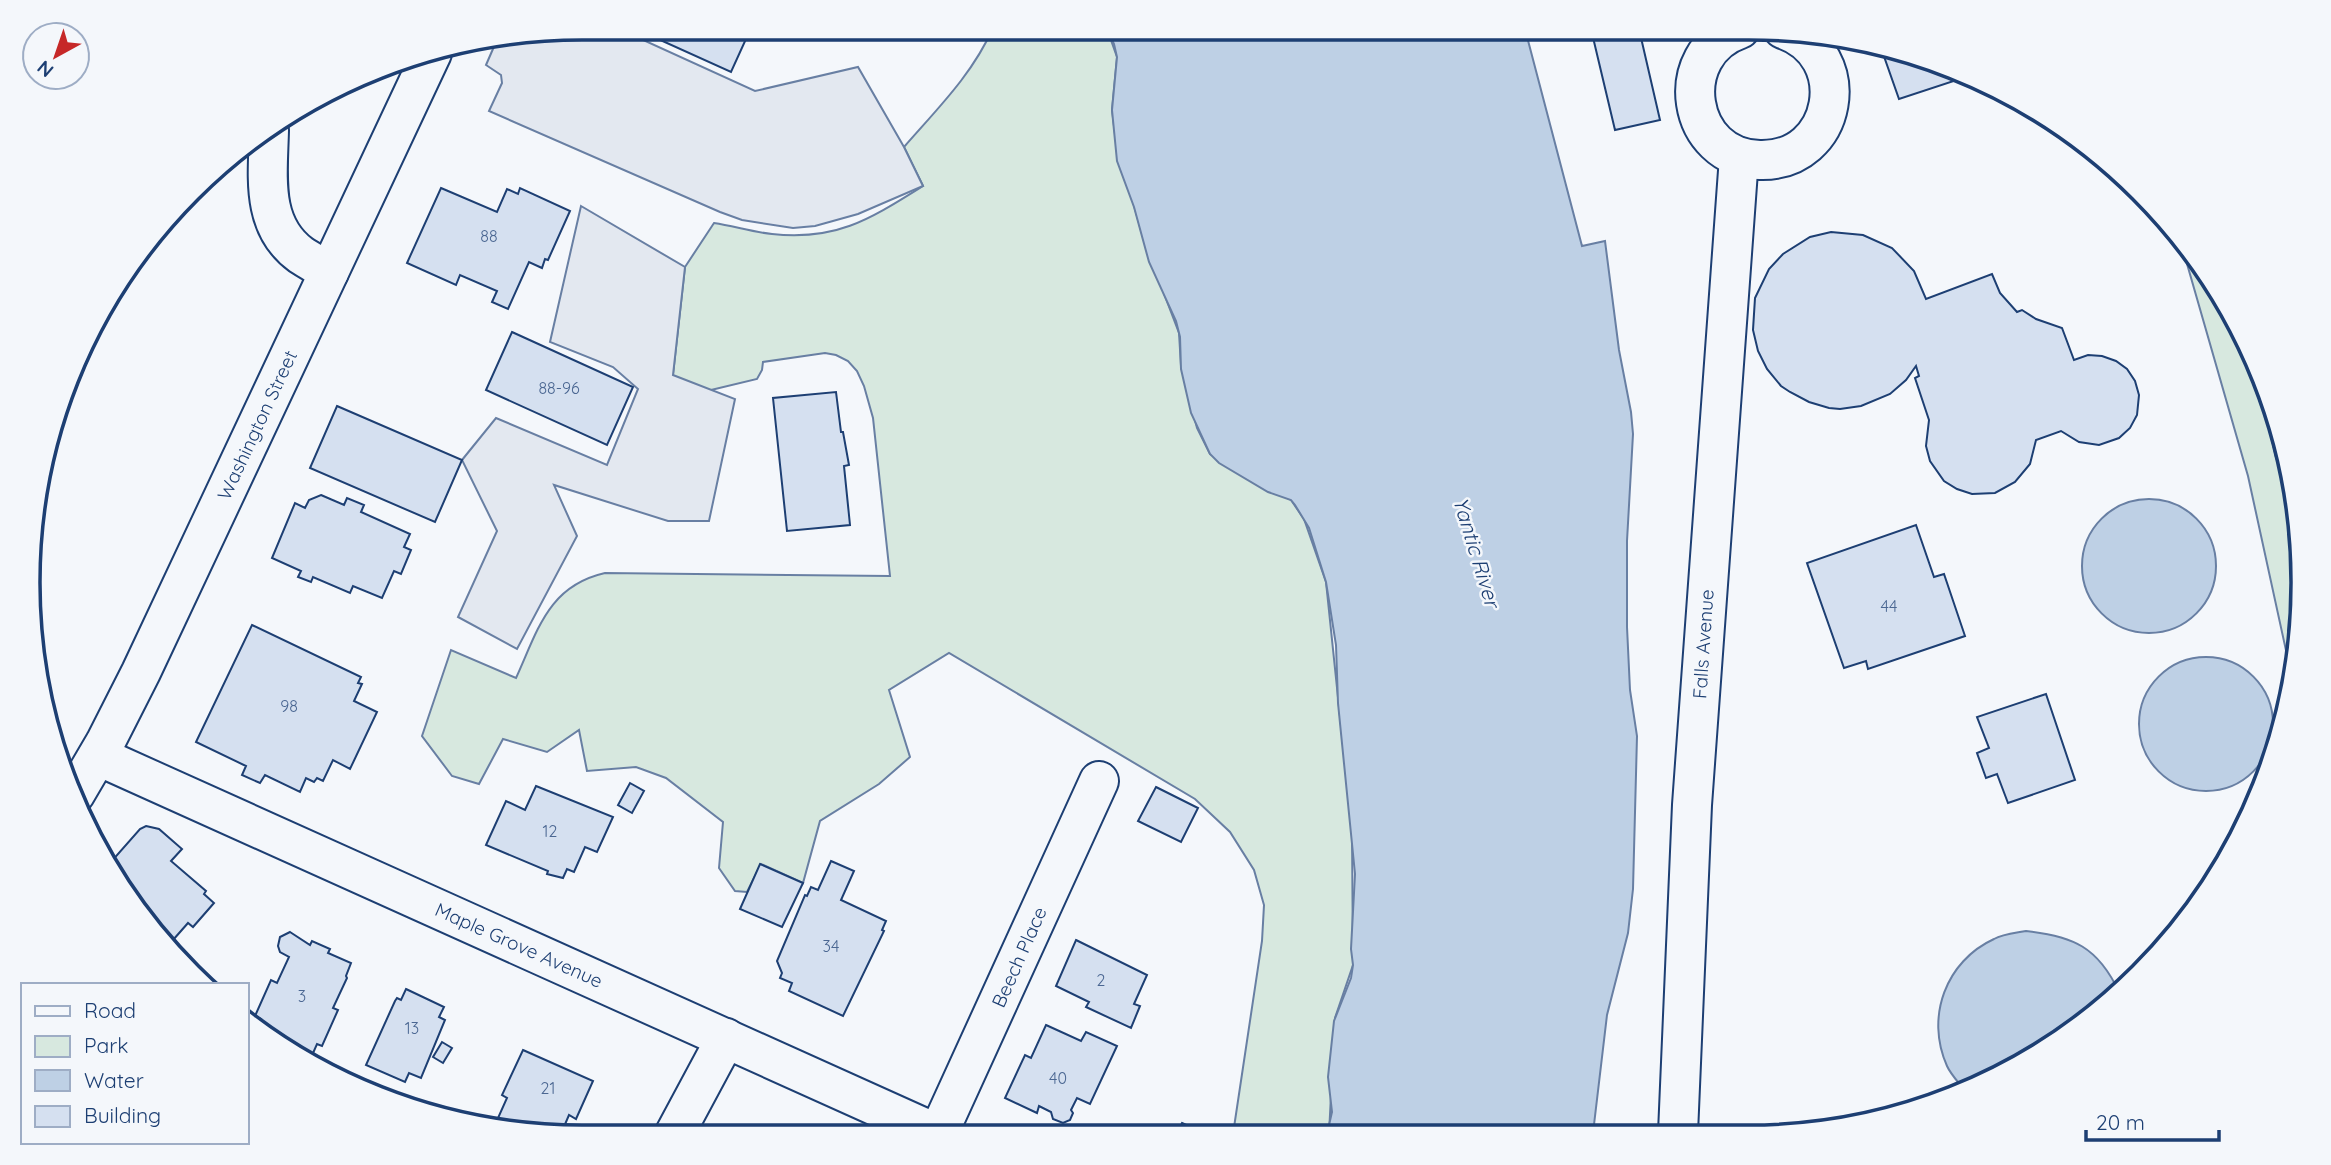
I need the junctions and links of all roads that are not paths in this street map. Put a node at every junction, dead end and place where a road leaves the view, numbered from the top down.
1 (1716, 40) edge
2 (1809, 44) edge
3 (427, 63) edge
4 (268, 141) edge
5 (1739, 157) junction
6 (329, 272) junction
7 (98, 756) junction
8 (1099, 780) dead end
9 (80, 785) edge
10 (726, 1038) junction
11 (679, 1125) edge
12 (919, 1125) edge
13 (943, 1125) edge
14 (1678, 1125) edge

1 - 5 main road
2 - 5 main road
3 - 6 main road, Washington Street
4 - 6 main road
5 - 14 main road, Falls Avenue
6 - 7 main road, Washington Street
7 - 9 main road, Washington Street
7 - 10 main road, Maple Grove Avenue
8 - 13 main road, Beech Place
10 - 11 main road
10 - 12 main road, Maple Grove Avenue

